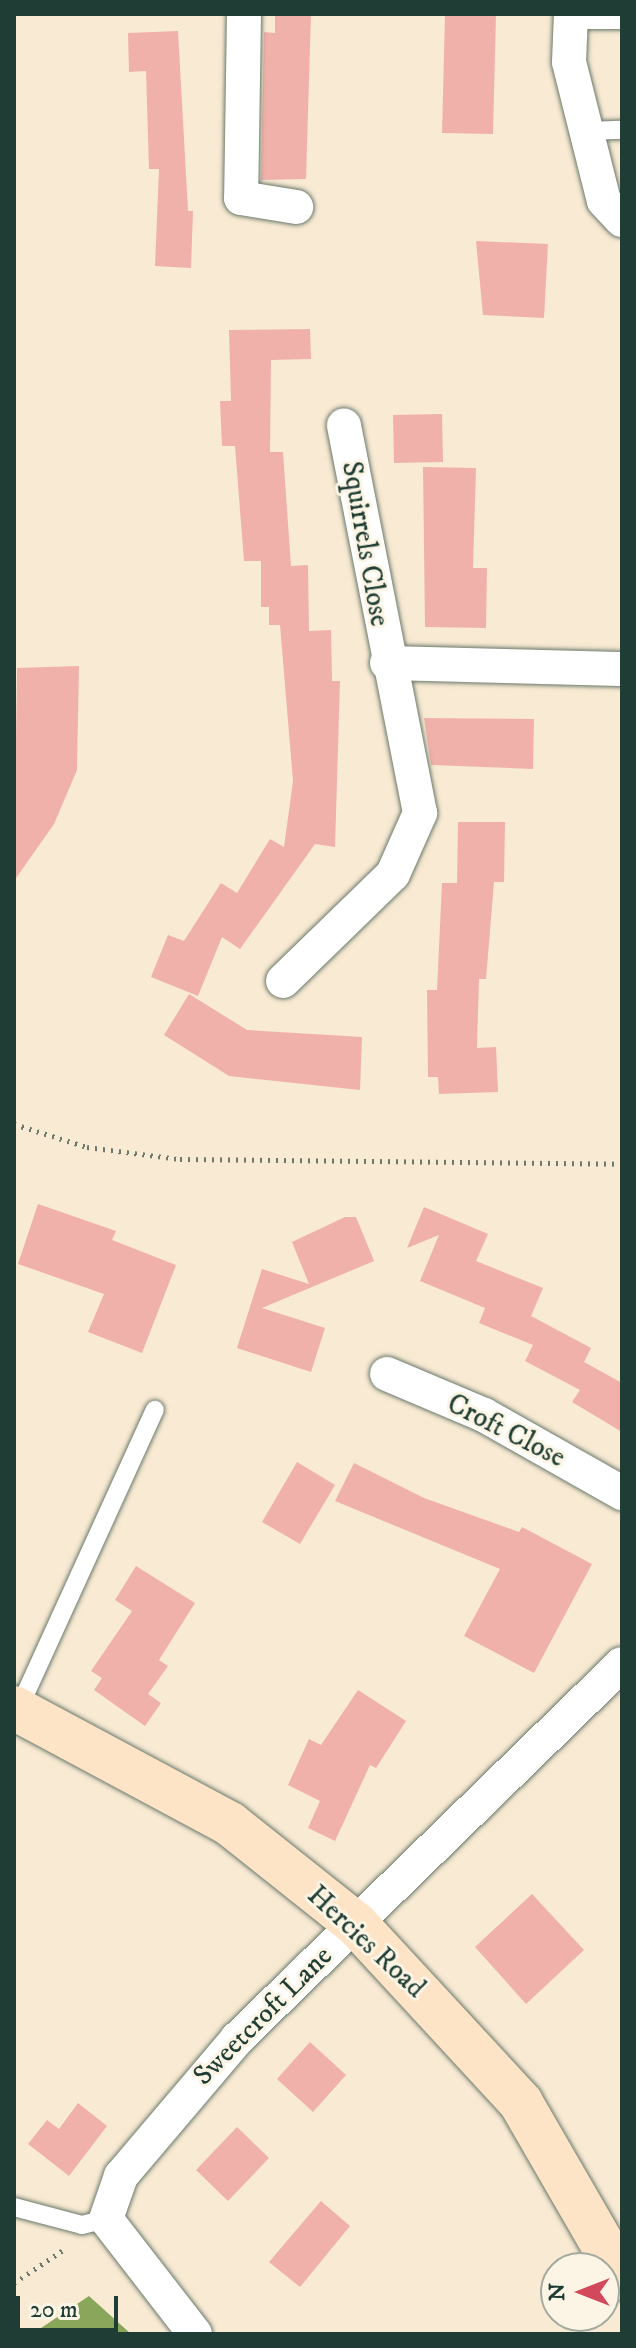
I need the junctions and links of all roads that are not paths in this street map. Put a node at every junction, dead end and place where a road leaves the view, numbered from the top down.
1 (244, 14) edge
2 (571, 17) edge
3 (622, 20) edge
4 (622, 130) edge
5 (586, 131) junction
6 (296, 207) dead end
7 (622, 220) edge
8 (344, 425) dead end
9 (387, 663) junction
10 (622, 669) edge
11 (283, 981) dead end
12 (387, 1374) dead end
13 (155, 1410) dead end
14 (622, 1493) edge
15 (622, 1664) edge
16 (16, 1709) edge
17 (357, 1925) junction
18 (14, 2207) edge
19 (106, 2219) junction
20 (622, 2278) edge
21 (195, 2334) edge

1 - 6 street
2 - 3 lane
2 - 5 street
4 - 5 lane
5 - 7 street
8 - 9 street, Squirrels Close
9 - 10 street, Squirrels Close
9 - 11 street, Squirrels Close
12 - 14 street, Croft Close
13 - 16 lane
15 - 17 street, Sweetcroft Lane
16 - 17 street, Hercies Road
17 - 19 street, Sweetcroft Lane
17 - 20 street, Hercies Road
18 - 19 lane
19 - 21 street

